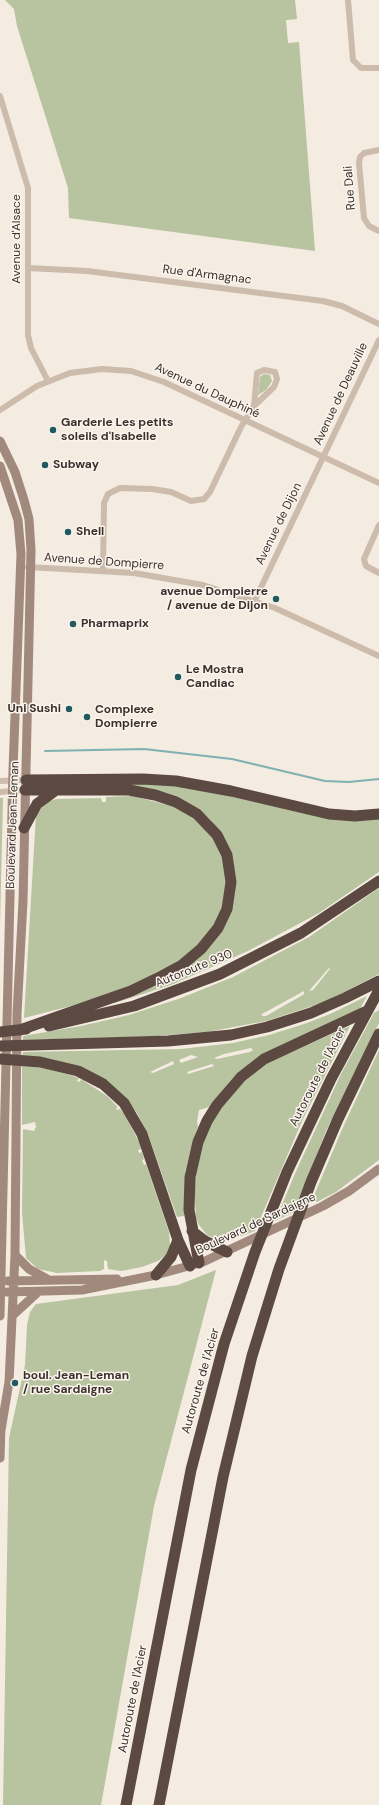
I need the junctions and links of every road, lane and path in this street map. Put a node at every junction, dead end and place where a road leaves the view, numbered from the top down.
1 (348, 0) edge
2 (379, 68) edge
3 (0, 96) edge
4 (379, 150) edge
5 (379, 230) edge
6 (28, 268) junction
7 (379, 324) edge
8 (379, 340) edge
9 (48, 381) junction
10 (254, 406) junction
11 (0, 410) edge
12 (245, 421) junction
13 (0, 440) edge
14 (323, 457) junction
15 (0, 466) edge
16 (379, 483) edge
17 (379, 525) edge
18 (20, 565) junction
19 (31, 567) junction
20 (103, 571) junction
21 (379, 573) edge
22 (255, 600) junction
23 (379, 656) edge
24 (13, 780) junction
25 (0, 781) edge
26 (26, 785) junction
27 (56, 790) junction
28 (0, 792) edge
29 (13, 792) junction
30 (379, 814) edge
31 (24, 828) junction
32 (379, 881) edge
33 (379, 981) edge
34 (379, 990) edge
35 (379, 1004) edge
36 (12, 1014) junction
37 (20, 1030) junction
38 (0, 1032) edge
39 (379, 1034) edge
40 (0, 1046) edge
41 (0, 1059) edge
42 (379, 1169) edge
43 (192, 1231) junction
44 (178, 1240) junction
45 (227, 1252) junction
46 (15, 1255) junction
47 (195, 1264) junction
48 (156, 1275) junction
49 (48, 1280) junction
50 (133, 1280) junction
51 (0, 1281) edge
52 (14, 1281) junction
53 (0, 1292) edge
54 (13, 1293) junction
55 (37, 1293) junction
56 (0, 1316) edge
57 (12, 1316) junction
58 (0, 1410) edge
59 (1, 1430) junction
60 (0, 1458) edge
61 (126, 1805) edge
62 (160, 1805) edge

1 - 2 street
3 - 6 street, Avenue d'Alsace
4 - 5 street, Rue Dali
6 - 7 street, Rue d'Armagnac
6 - 9 street, Avenue d'Alsace
8 - 14 street, Avenue de Deauville
9 - 11 street, Avenue du Dauphiné
9 - 12 street, Avenue du Dauphiné
10 - 10 street
10 - 12 street
12 - 14 street, Avenue du Dauphiné
12 - 20 street
13 - 19 street, Boulevard Jean-Leman
14 - 16 street, Avenue du Dauphiné
14 - 22 street, Avenue de Dijon
15 - 18 street, Boulevard Jean-Leman
17 - 21 street
18 - 19 street, Avenue de Dompierre
18 - 24 street, Boulevard Jean-Leman
19 - 20 street, Avenue de Dompierre
19 - 26 street, Boulevard Jean-Leman
20 - 22 street, Avenue de Dompierre
22 - 23 street
24 - 25 street
24 - 26 street
24 - 29 street, Boulevard Jean-Leman
26 - 27 highway
26 - 29 street
26 - 30 highway
26 - 31 street, Boulevard Jean-Leman
27 - 31 highway
27 - 37 highway
28 - 29 street
29 - 36 street, Boulevard Jean-Leman
31 - 36 street, Boulevard Jean-Leman
32 - 37 highway, Autoroute 930
33 - 40 highway
34 - 61 highway, Autoroute de l'Acier
35 - 43 highway
36 - 46 street, Boulevard Jean-Leman
36 - 51 street, Boulevard Jean-Leman
37 - 38 highway, Autoroute 930
39 - 62 highway
41 - 44 highway
42 - 45 street, Boulevard de Sardaigne
43 - 45 highway
43 - 47 highway
44 - 47 highway
44 - 48 highway
45 - 47 street, Boulevard de Sardaigne
46 - 49 street
46 - 52 street, Boulevard Jean-Leman
47 - 48 street, Boulevard de Sardaigne
48 - 50 street, Boulevard de Sardaigne
49 - 50 street, Boulevard de Sardaigne
49 - 52 street, Boulevard de Sardaigne
50 - 55 street, Boulevard de Sardaigne
51 - 52 street, Boulevard de Sardaigne
51 - 53 street, Boulevard Jean-Leman
52 - 54 street, Boulevard Jean-Leman
53 - 54 street, Boulevard de Sardaigne
53 - 56 street, Boulevard Jean-Leman
54 - 55 street, Boulevard de Sardaigne
54 - 57 street, Boulevard Jean-Leman
55 - 57 street
57 - 59 street, Boulevard Jean-Leman
58 - 59 street, Boulevard Jean-Leman
59 - 60 street, Boulevard Jean-Leman

